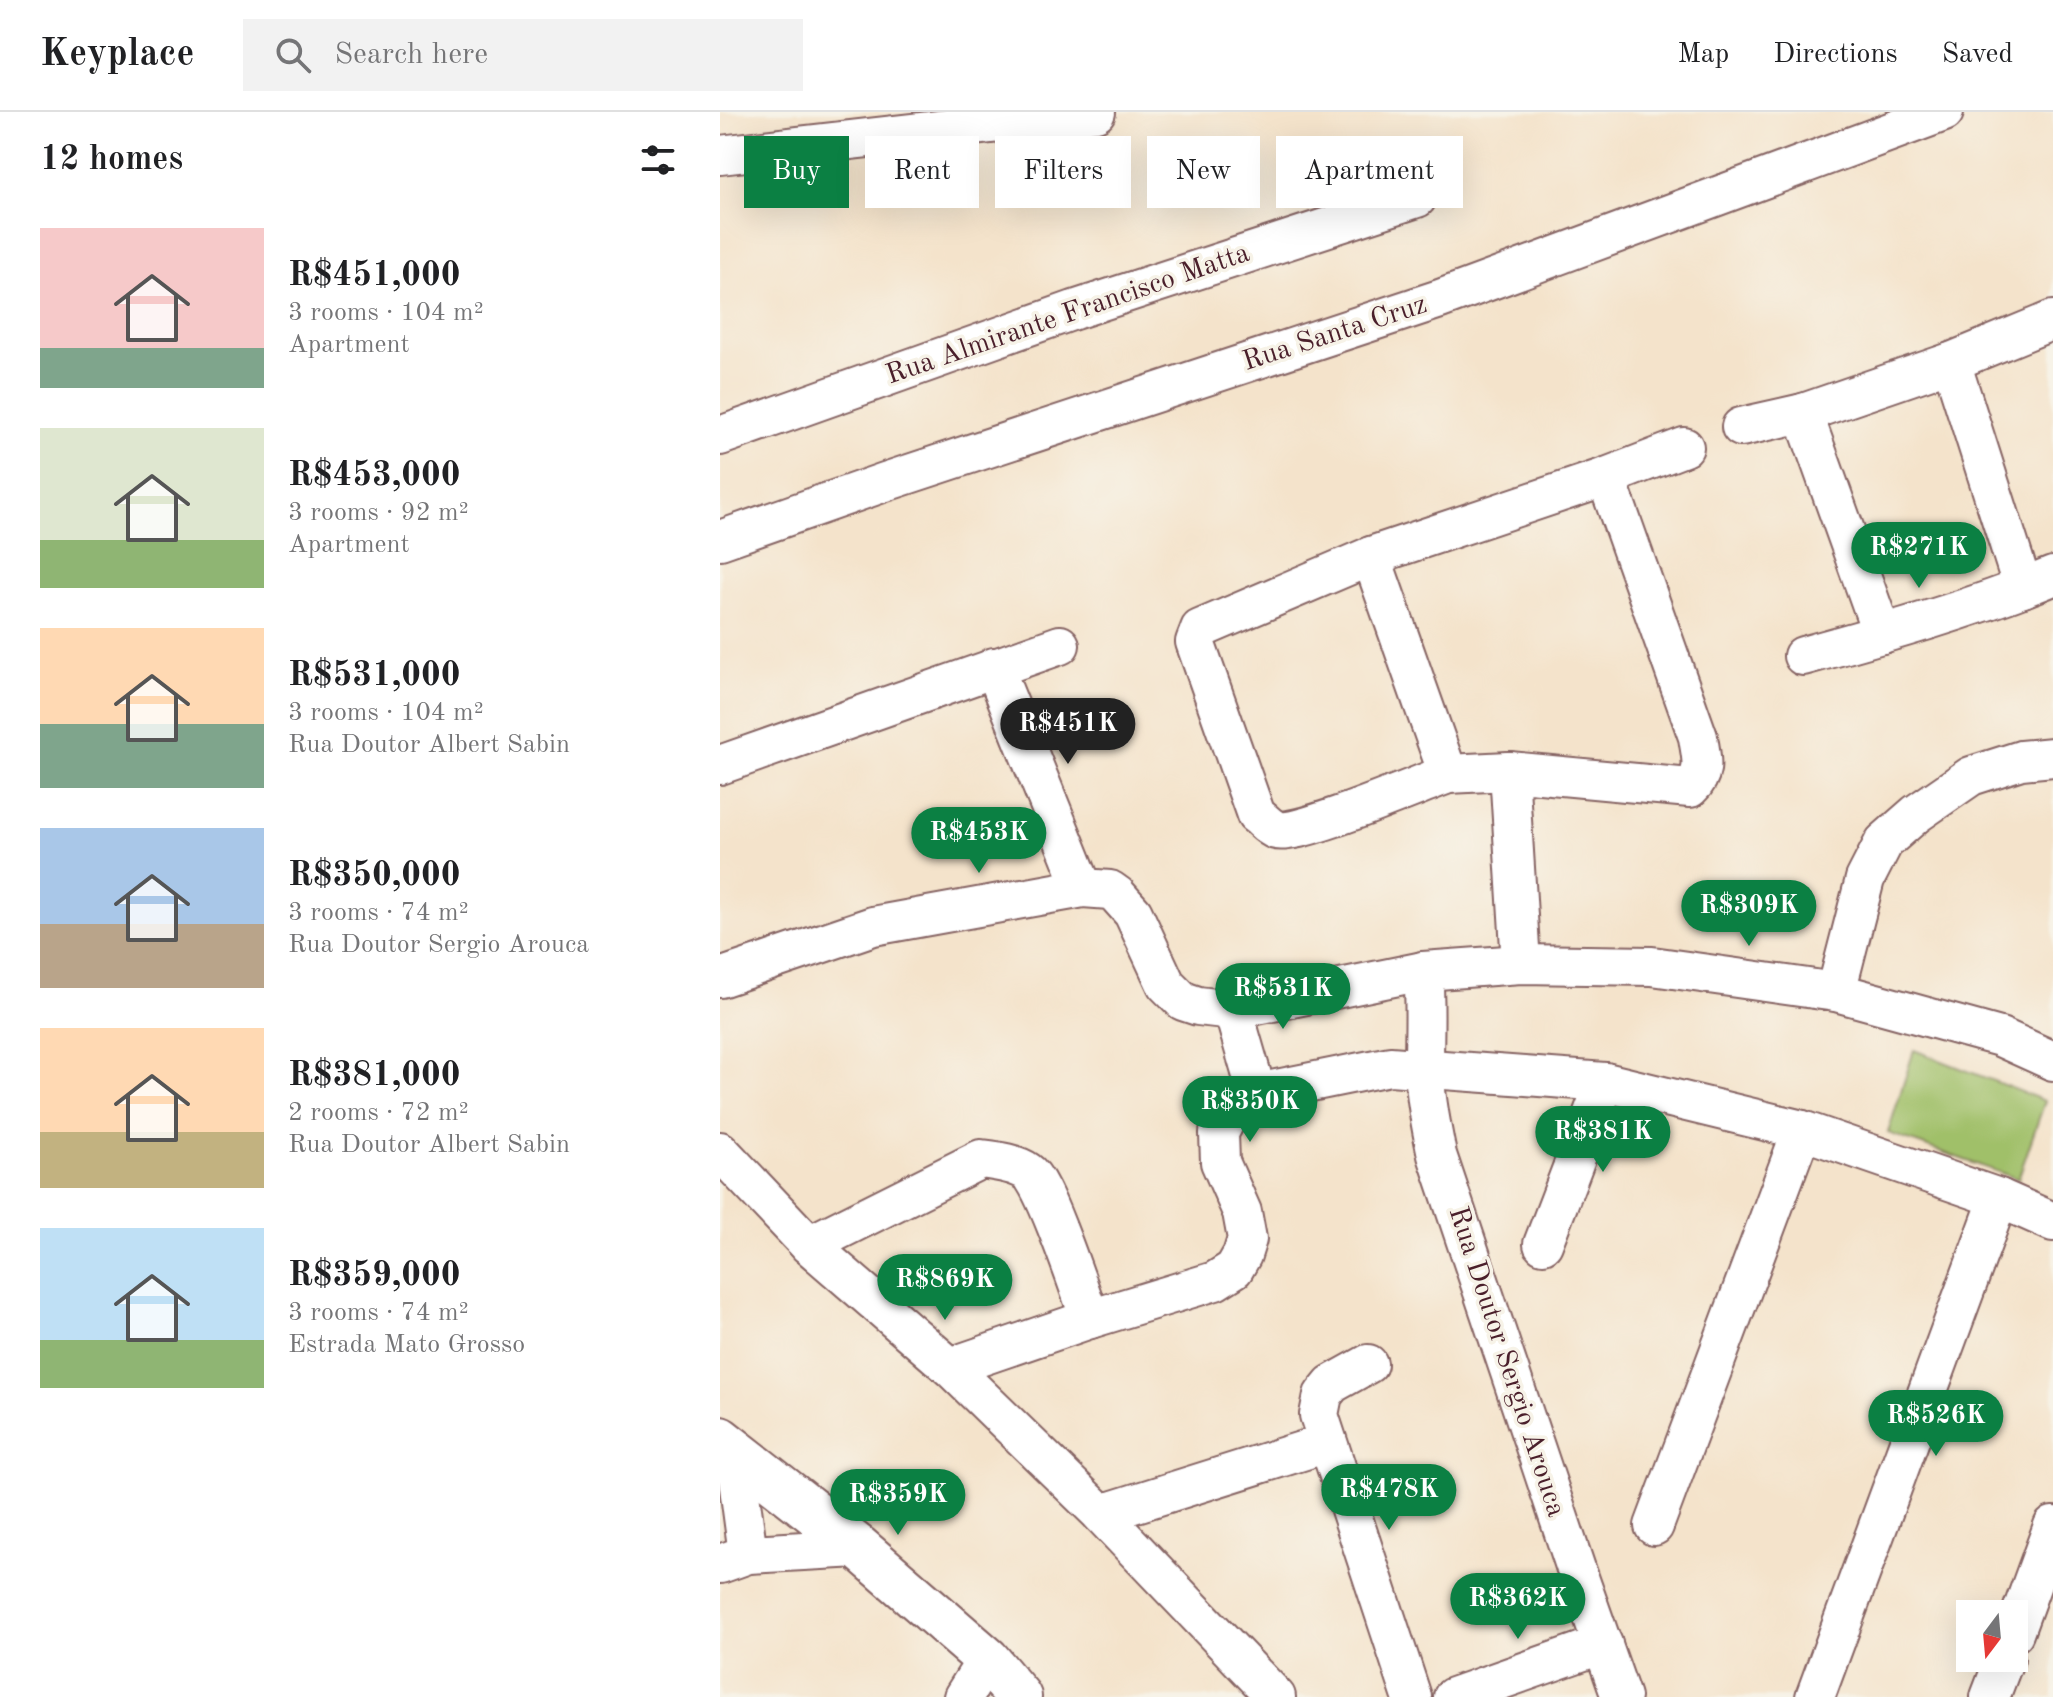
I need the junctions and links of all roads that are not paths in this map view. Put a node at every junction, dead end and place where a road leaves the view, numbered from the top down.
1 (1096, 112) edge
2 (1944, 112) edge
3 (720, 155) edge
4 (1386, 208) edge
5 (2053, 320) edge
6 (1951, 362) junction
7 (1803, 413) junction
8 (1741, 427) dead end
9 (720, 436) edge
10 (1684, 447) dead end
11 (1606, 477) junction
12 (720, 540) edge
13 (1371, 556) junction
14 (2038, 582) edge
15 (1882, 634) junction
16 (1060, 645) dead end
17 (1803, 656) dead end
18 (994, 667) junction
19 (2053, 757) edge
20 (720, 765) edge
21 (1509, 771) junction
22 (1448, 774) junction
23 (1083, 888) junction
24 (1521, 964) junction
25 (1423, 971) junction
26 (720, 978) edge
27 (1836, 992) junction
28 (1233, 1010) junction
29 (2053, 1061) edge
30 (1424, 1068) junction
31 (1605, 1082) junction
32 (1257, 1093) junction
33 (1802, 1130) junction
34 (720, 1151) edge
35 (1999, 1198) junction
36 (2053, 1222) edge
37 (1543, 1244) dead end
38 (809, 1245) junction
39 (1090, 1319) junction
40 (1368, 1364) dead end
41 (950, 1367) junction
42 (1327, 1443) junction
43 (727, 1444) edge
44 (1101, 1514) junction
45 (1654, 1526) dead end
46 (2053, 1526) edge
47 (859, 1548) junction
48 (734, 1559) edge
49 (2026, 1600) edge
50 (1603, 1644) junction
51 (987, 1659) junction
52 (2000, 1672) edge
53 (963, 1697) edge
54 (1019, 1697) edge
55 (1276, 1697) edge
56 (1412, 1697) edge
57 (1453, 1697) edge
58 (1621, 1697) edge
59 (1815, 1697) edge
60 (1990, 1697) edge

1 - 3 street
2 - 12 street, Rua Santa Cruz
4 - 9 street, Rua Almirante Francisco Matta
5 - 6 street
6 - 7 street
6 - 14 street
7 - 8 street
7 - 15 street
10 - 11 street
11 - 13 street
11 - 21 street
13 - 22 street
13 - 22 street
14 - 15 street
15 - 17 street
16 - 18 street
18 - 20 street
18 - 23 street
19 - 27 street
21 - 22 street
21 - 24 street
23 - 26 street
23 - 28 street
24 - 25 street
24 - 27 street
25 - 28 street
25 - 30 street, Rua Doutor Sergio Arouca
27 - 29 street
28 - 32 street
30 - 31 street
30 - 32 street
30 - 50 street, Rua Doutor Sergio Arouca
31 - 33 street
31 - 37 street
32 - 39 street
33 - 35 street
33 - 45 street
34 - 38 street
35 - 36 street
35 - 59 street
38 - 39 street
38 - 41 street
39 - 41 street
40 - 42 street
41 - 44 street
42 - 44 street
42 - 56 street
43 - 47 main road
43 - 48 street
44 - 55 street
46 - 49 street
47 - 48 street
47 - 51 main road
50 - 57 street
50 - 58 street, Rua Doutor Sergio Arouca
51 - 53 street
51 - 54 main road
52 - 60 street

